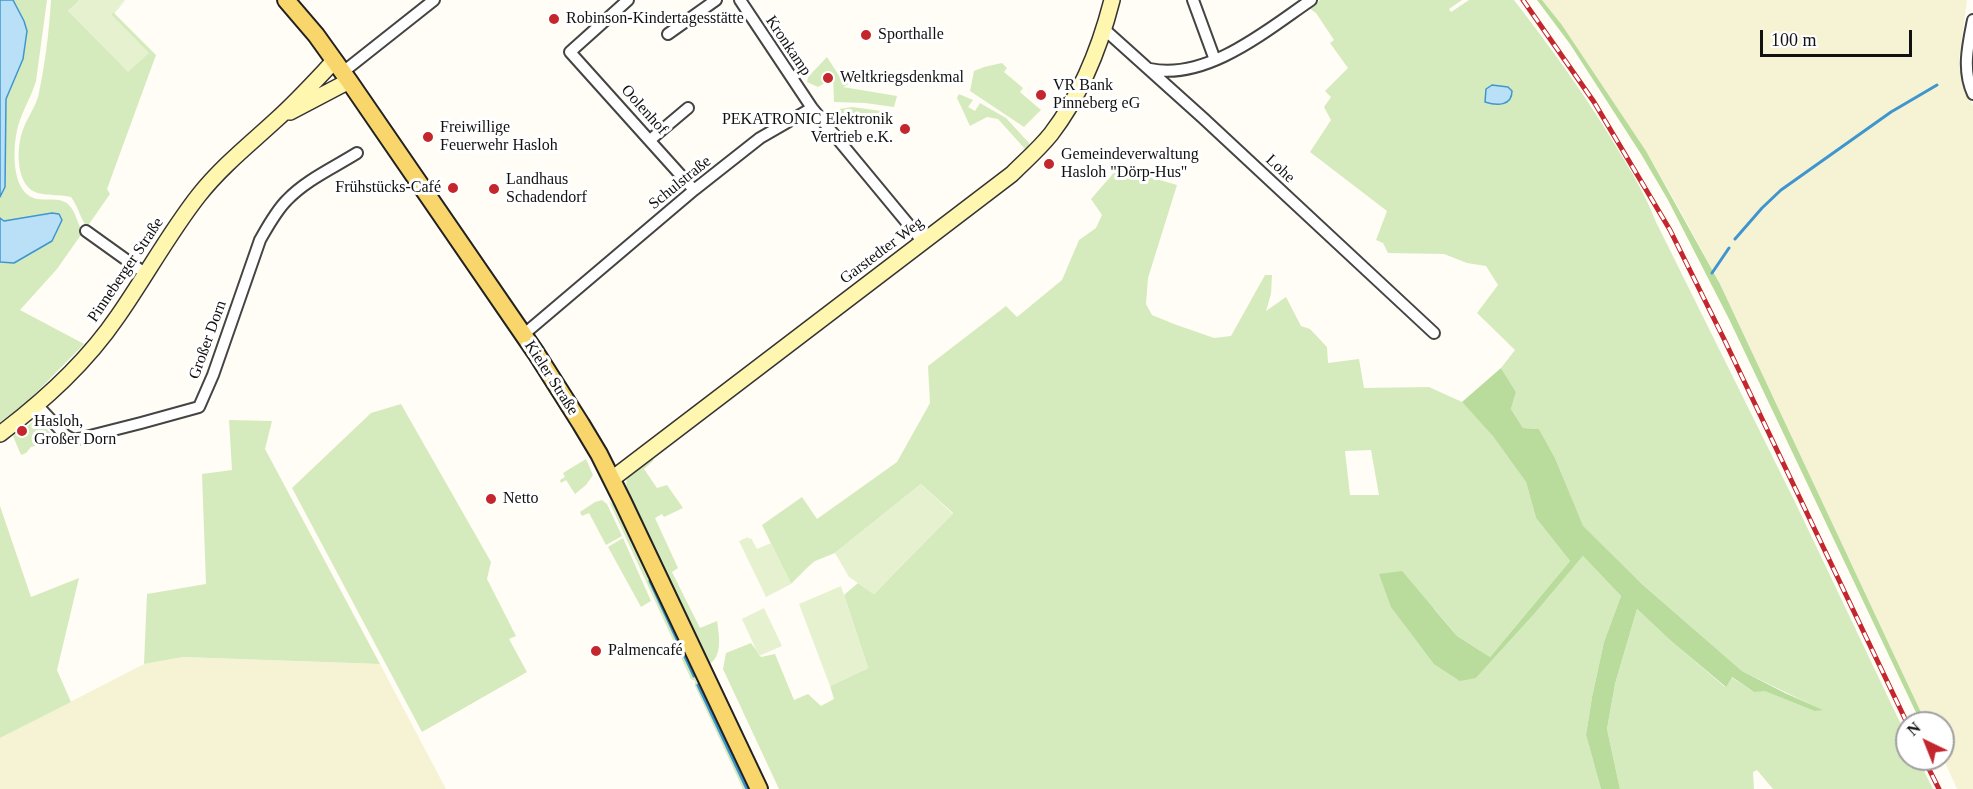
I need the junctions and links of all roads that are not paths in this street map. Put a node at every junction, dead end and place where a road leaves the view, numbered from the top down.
1 (286, 0) edge
2 (434, 0) edge
3 (628, 0) edge
4 (716, 0) edge
5 (740, 0) edge
6 (1112, 0) edge
7 (1193, 0) edge
8 (1311, 0) edge
9 (1973, 20) edge
10 (1104, 29) junction
11 (668, 34) dead end
12 (1215, 60) junction
13 (1150, 69) junction
14 (342, 71) junction
15 (1973, 94) edge
16 (688, 108) dead end
17 (812, 108) junction
18 (277, 119) junction
19 (650, 140) junction
20 (357, 153) dead end
21 (694, 190) junction
22 (86, 231) dead end
23 (923, 243) junction
24 (146, 274) junction
25 (1434, 333) dead end
26 (523, 335) junction
27 (38, 406) junction
28 (0, 434) edge
29 (612, 479) junction
30 (759, 789) edge

1 - 14 main road, Kieler Straße
2 - 14 street
3 - 19 street, Oolenhof
4 - 11 street
5 - 17 street, Kronkamp
6 - 10 main road, Garstedter Weg
7 - 12 street
8 - 12 street
9 - 15 street
10 - 13 street, Lohe
10 - 23 main road, Garstedter Weg
12 - 13 street
13 - 25 street, Lohe
14 - 18 main road, Pinneberger Straße
14 - 18 main road, Pinneberger Straße
14 - 26 main road, Kieler Straße
16 - 19 street
17 - 21 street, Schulstraße
17 - 23 street
18 - 24 main road, Pinneberger Straße
19 - 21 street, Oolenhof
20 - 27 street, Großer Dorn
21 - 26 street, Schulstraße
22 - 24 street
23 - 29 main road, Garstedter Weg
24 - 27 main road, Pinneberger Straße
26 - 29 main road, Kieler Straße
27 - 28 main road, Pinneberger Straße
29 - 30 main road, Kieler Straße

